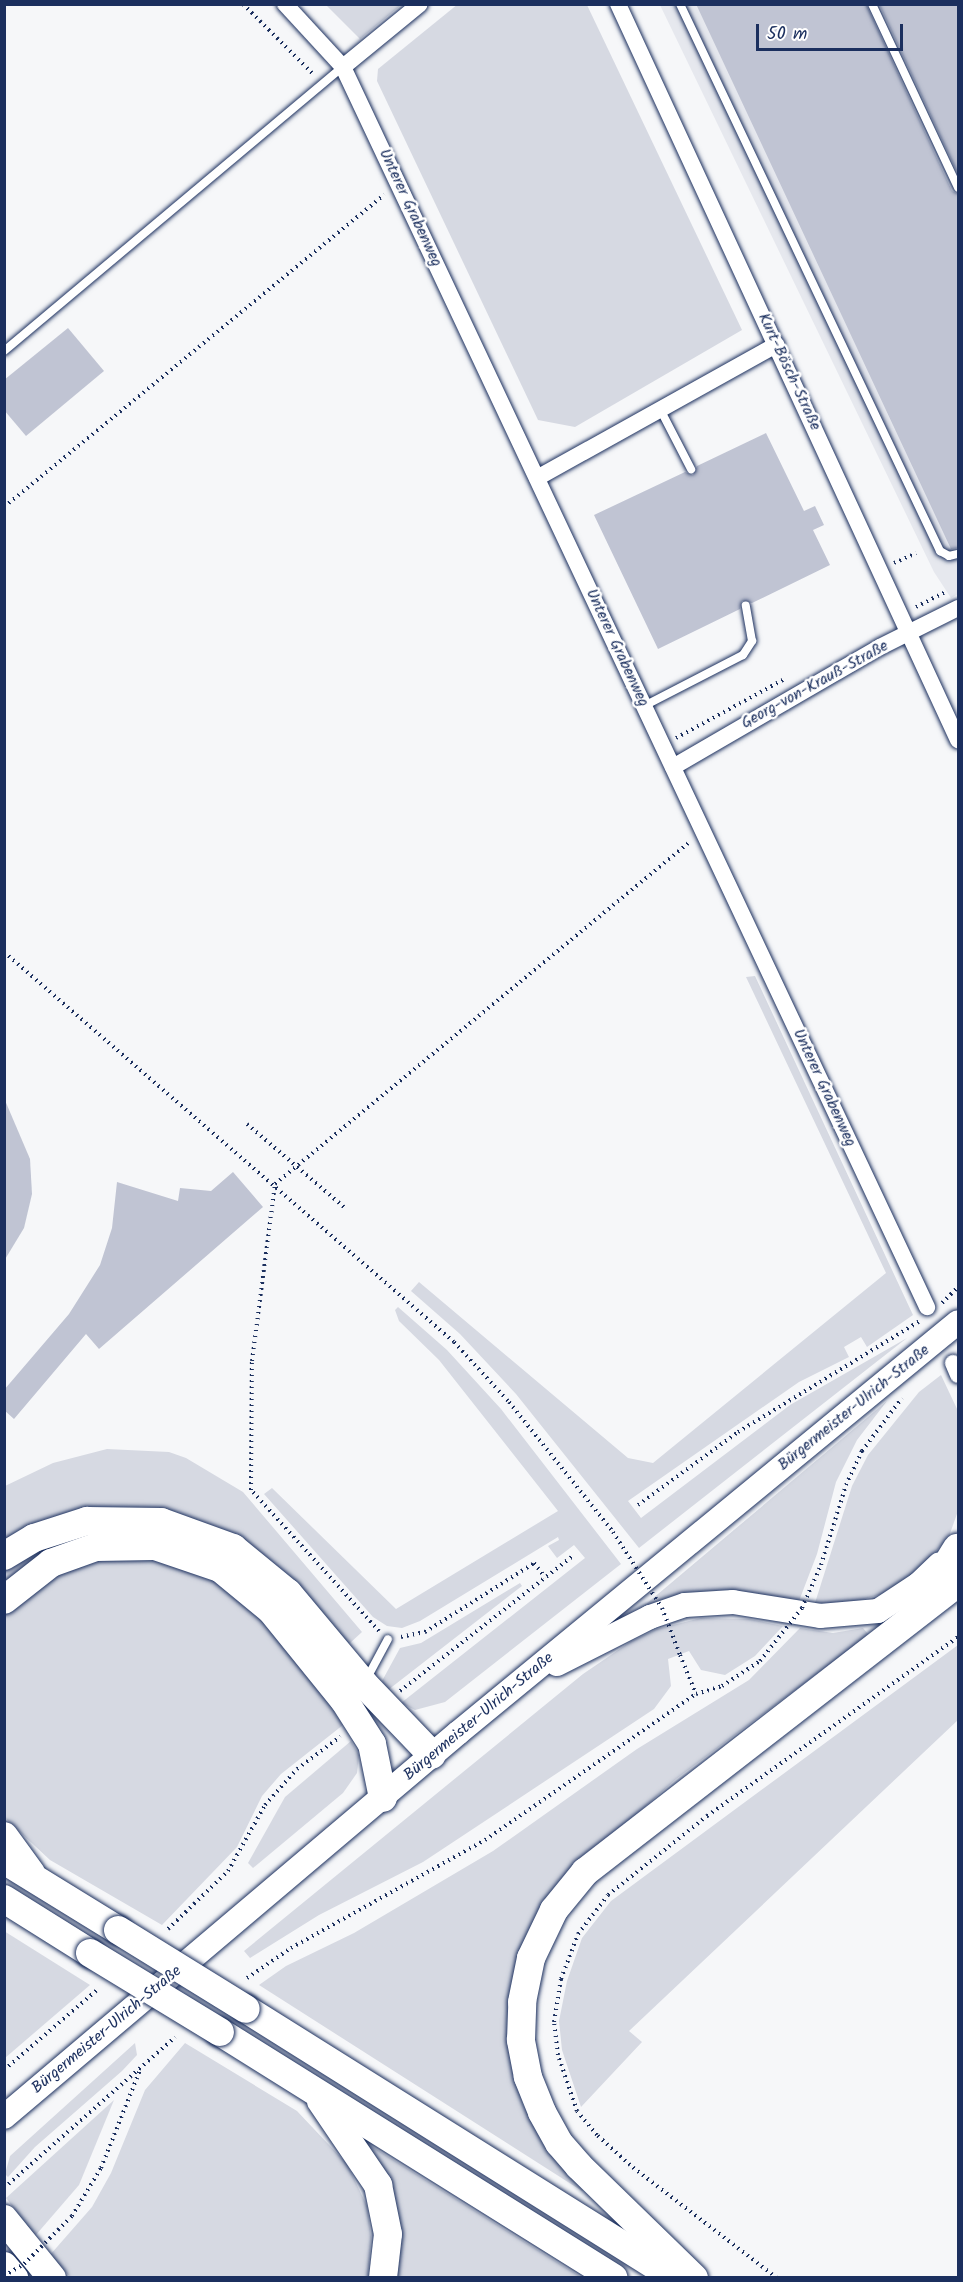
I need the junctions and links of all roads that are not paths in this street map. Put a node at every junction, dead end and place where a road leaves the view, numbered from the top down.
1 (285, 4) edge
2 (420, 4) edge
3 (618, 4) edge
4 (680, 4) edge
5 (872, 4) edge
6 (343, 67) junction
7 (958, 188) edge
8 (776, 345) junction
9 (4, 351) edge
10 (660, 409) junction
11 (691, 469) dead end
12 (537, 478) junction
13 (958, 554) edge
14 (746, 606) dead end
15 (958, 608) edge
16 (908, 634) junction
17 (644, 706) junction
18 (958, 740) edge
19 (673, 767) junction
20 (928, 1311) road end
21 (958, 1322) edge
22 (958, 1547) edge
23 (4, 1556) edge
24 (958, 1583) edge
25 (4, 1600) edge
26 (388, 1639) road end
27 (877, 1649) junction
28 (520, 1682) junction
29 (364, 1684) junction
30 (432, 1755) junction
31 (383, 1798) junction
32 (4, 1836) edge
33 (4, 1860) edge
34 (35, 1879) junction
35 (4, 1899) edge
36 (313, 2090) junction
37 (4, 2117) edge
38 (4, 2219) edge
39 (4, 2266) edge
40 (14, 2277) edge
41 (52, 2277) edge
42 (383, 2277) edge
43 (614, 2277) edge
44 (675, 2277) edge
45 (694, 2277) edge

1 - 6 street, Unterer Grabenweg
2 - 6 street
3 - 8 street, Kurt-Bösch-Straße
4 - 13 lane
5 - 7 lane
6 - 9 lane
6 - 12 street, Unterer Grabenweg
8 - 10 street
8 - 16 street, Kurt-Bösch-Straße
10 - 11 lane
10 - 12 street
12 - 17 street, Unterer Grabenweg
14 - 17 lane
15 - 16 street, Georg-von-Krauß-Straße
16 - 18 street, Kurt-Bösch-Straße
16 - 19 street, Georg-von-Krauß-Straße
17 - 19 street, Unterer Grabenweg
19 - 20 street, Unterer Grabenweg
21 - 28 main road, Bürgermeister-Ulrich-Straße
22 - 27 highway
22 - 28 main road
23 - 29 highway
24 - 27 highway
25 - 31 highway
26 - 29 lane
27 - 45 highway
28 - 30 main road, Bürgermeister-Ulrich-Straße
29 - 30 highway
30 - 31 main road, Bürgermeister-Ulrich-Straße
31 - 37 main road, Bürgermeister-Ulrich-Straße
32 - 34 highway
33 - 34 highway
34 - 44 highway, bridge
35 - 36 highway, bridge
36 - 42 highway
36 - 43 highway
38 - 41 highway
39 - 40 highway

